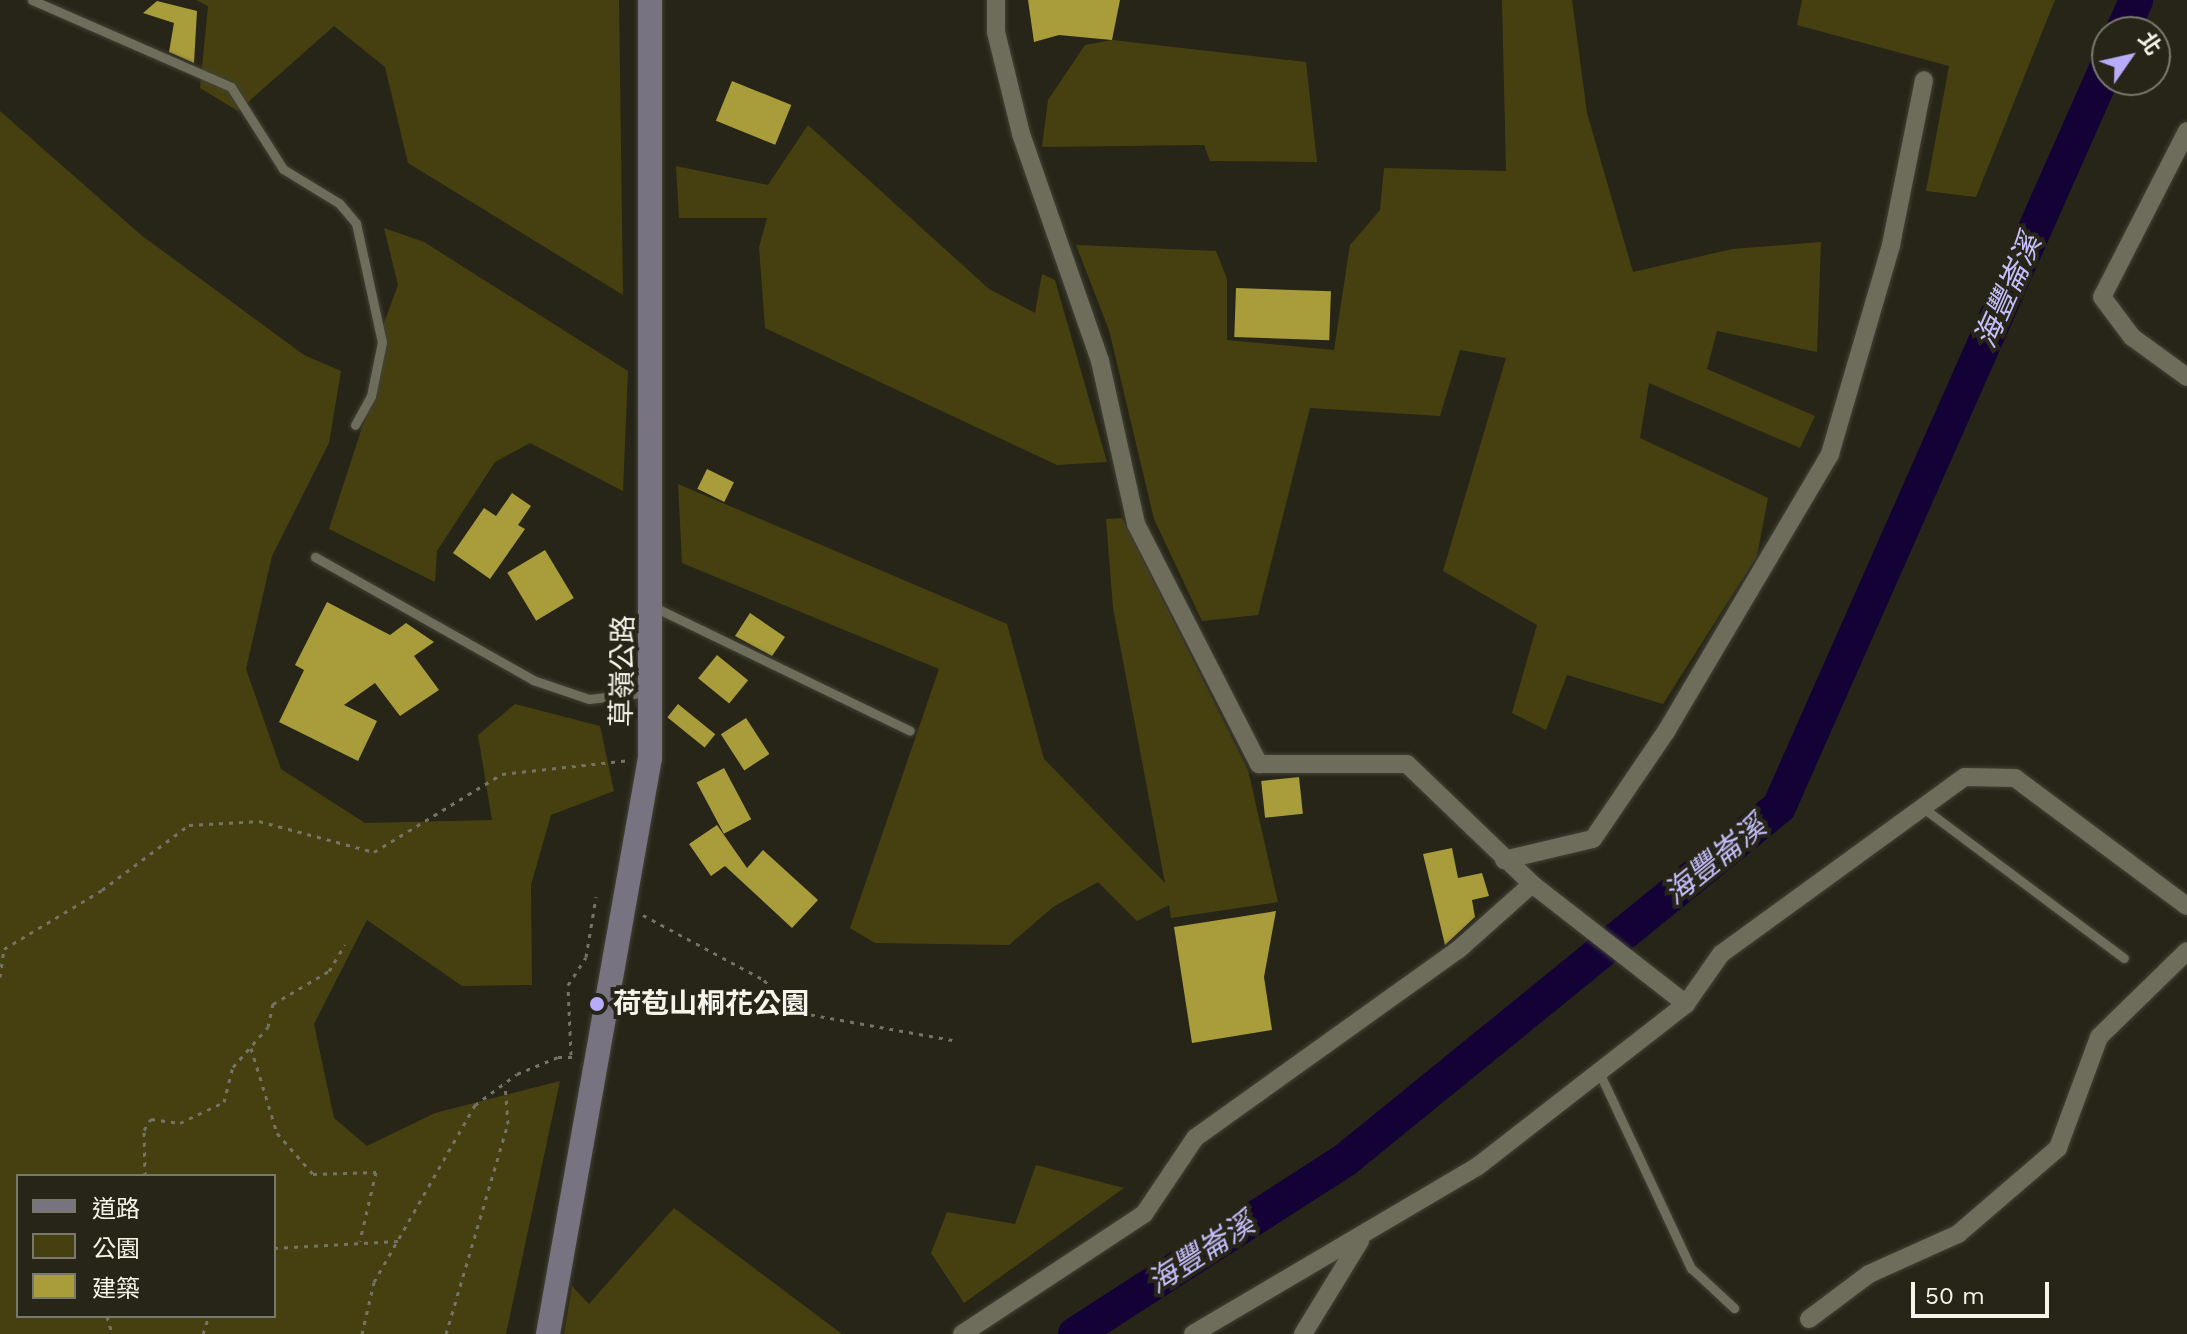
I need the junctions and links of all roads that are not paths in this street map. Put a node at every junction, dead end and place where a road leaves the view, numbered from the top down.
1 (32, 0) edge
2 (650, 0) edge
3 (996, 0) edge
4 (1924, 80) dead end
5 (2187, 131) edge
6 (2187, 377) edge
7 (355, 425) dead end
8 (315, 557) dead end
9 (654, 607) junction
10 (653, 691) junction
11 (910, 731) dead end
12 (1926, 810) junction
13 (1504, 860) junction
14 (1532, 884) junction
15 (2187, 906) edge
16 (2187, 951) edge
17 (2124, 958) dead end
18 (1686, 1004) junction
19 (1599, 1072) junction
20 (1361, 1239) junction
21 (1734, 1308) dead end
22 (1809, 1319) dead end
23 (548, 1334) edge
24 (962, 1334) edge
25 (1193, 1334) edge
26 (1303, 1334) edge

1 - 7 lane
2 - 9 main road, 草嶺公路
3 - 13 street
4 - 13 street
5 - 6 street
8 - 10 lane
9 - 10 main road, 草嶺公路
9 - 11 lane
10 - 23 main road, 草嶺公路
12 - 15 street
12 - 17 lane
12 - 18 street
13 - 14 street
14 - 18 street
14 - 24 street
16 - 22 street
18 - 19 street
19 - 20 street
19 - 21 lane
20 - 25 street
20 - 26 street

